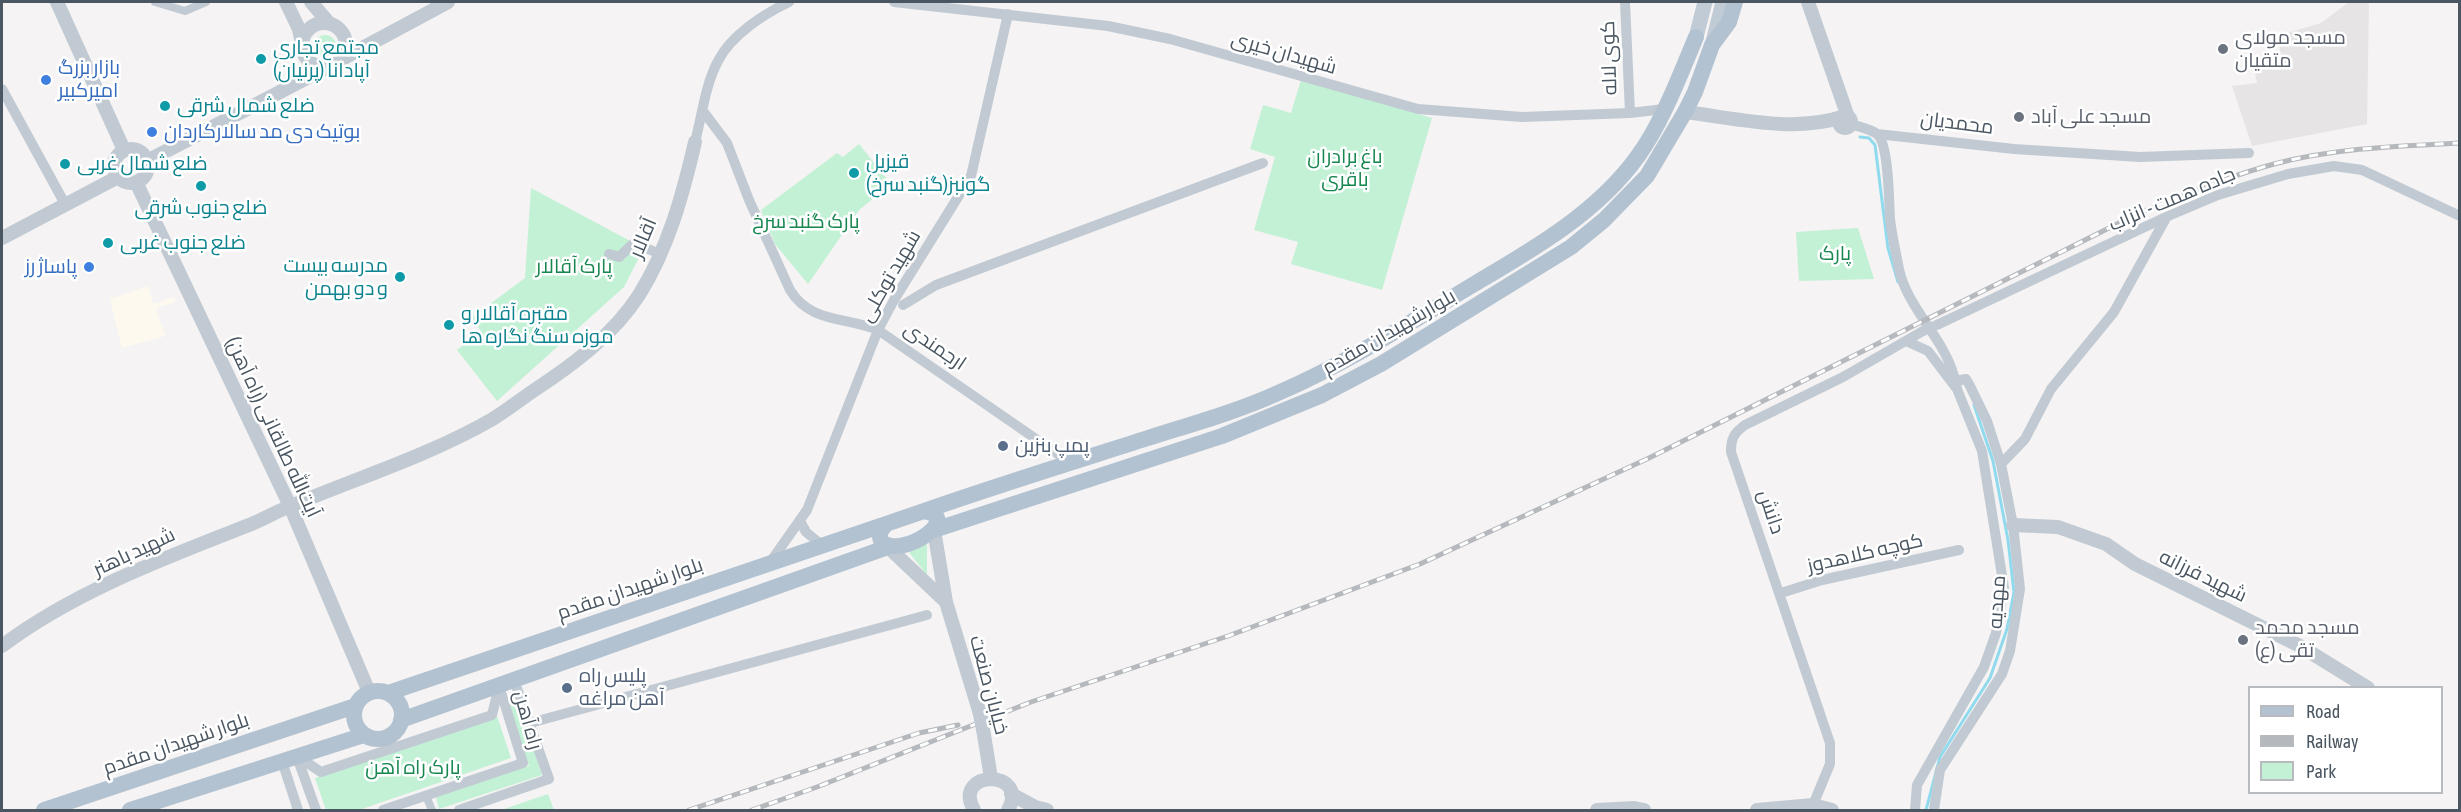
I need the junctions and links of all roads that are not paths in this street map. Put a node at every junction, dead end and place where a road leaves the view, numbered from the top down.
1 (57, 2) edge
2 (155, 2) edge
3 (206, 2) edge
4 (286, 2) edge
5 (311, 2) edge
6 (448, 2) edge
7 (789, 2) edge
8 (894, 2) edge
9 (1625, 2) edge
10 (1703, 2) edge
11 (1808, 2) edge
12 (1727, 3) edge
13 (1008, 14) junction
14 (328, 22) junction
15 (1696, 37) joint
16 (302, 44) junction
17 (334, 63) junction
18 (2, 89) edge
19 (1664, 109) junction
20 (703, 111) junction
21 (1685, 112) junction
22 (1629, 113) junction
23 (1846, 121) junction
24 (1877, 134) junction
25 (695, 142) joint
26 (124, 150) junction
27 (2248, 153) dead end
28 (147, 161) junction
29 (1263, 163) dead end
30 (118, 177) junction
31 (135, 182) junction
32 (65, 204) junction
33 (2460, 216) edge
34 (2166, 217) junction
35 (2, 238) edge
36 (609, 254) dead end
37 (660, 254) junction
38 (903, 304) dead end
39 (878, 330) junction
40 (1923, 331) joint
41 (1906, 341) junction
42 (1957, 387) junction
43 (2001, 464) junction
44 (1066, 465) junction
45 (290, 506) junction
46 (924, 511) junction
47 (800, 521) junction
48 (886, 524) junction
49 (2013, 525) junction
50 (1995, 527) junction
51 (934, 530) junction
52 (823, 546) junction
53 (888, 547) junction
54 (1959, 550) dead end
55 (768, 565) junction
56 (1781, 593) junction
57 (946, 602) junction
58 (927, 615) dead end
59 (2, 646) edge
60 (507, 683) junction
61 (2366, 686) edge
62 (369, 692) junction
63 (388, 693) junction
64 (355, 706) junction
65 (401, 720) junction
66 (530, 723) junction
67 (364, 735) junction
68 (290, 759) junction
69 (991, 778) junction
70 (1011, 794) junction
71 (426, 796) junction
72 (1813, 805) junction
73 (44, 810) edge
74 (130, 810) edge
75 (298, 810) edge
76 (316, 810) edge
77 (383, 810) edge
78 (432, 810) edge
79 (459, 810) edge
80 (974, 810) edge
81 (1008, 810) edge
82 (1047, 810) edge
83 (1597, 810) edge
84 (1644, 810) edge
85 (1757, 810) edge
86 (1832, 810) edge
87 (1915, 810) edge
88 (1934, 810) edge

1 - 26 street
2 - 3 street
4 - 16 street
5 - 14 street
6 - 17 street
7 - 20 street, آقالار
8 - 13 street, شهیدان خیری
9 - 22 street, کوی لاله
10 - 15 main road
11 - 23 street
12 - 21 main road, بلوارشهیدان مقدم
13 - 22 street, شهیدان خیری
13 - 39 street, شهید توکلی
14 - 16 street
14 - 17 street
15 - 19 main road, بلوارشهیدان مقدم
16 - 17 street
17 - 28 street
18 - 32 street
19 - 22 street, شهیدان خیری
19 - 44 main road, بلوارشهیدان مقدم
20 - 25 street, آقالار
20 - 39 street, ارجمندی
21 - 23 street
21 - 51 main road, بلوارشهیدان مقدم
23 - 24 street
24 - 27 street, محمدیان
24 - 42 street
25 - 37 street, آقالار
26 - 28 street
26 - 30 street
28 - 31 street
29 - 38 street
30 - 31 street
30 - 32 street
31 - 45 street, (راه آهن) آیت‌الله طالقانی
32 - 35 street
33 - 34 street, جاده همت - انزاب
34 - 40 street, جاده همت - انزاب, bridge
34 - 43 street
36 - 37 street
37 - 45 street, آقالار
39 - 44 street, ارجمندی
39 - 47 street, شهید توکلی
40 - 41 street, دانش
41 - 42 street
41 - 56 street, دانش
42 - 43 street, مهدیه
42 - 50 street
43 - 49 street, مهدیه
44 - 46 main road, بلوارشهیدان مقدم
45 - 59 street, شهید باهنر
45 - 62 street, (راه آهن) آیت‌الله طالقانی
46 - 48 main road, بلوارشهیدان مقدم
46 - 51 main road
47 - 52 street
47 - 55 street, شهید توکلی
48 - 52 main road, بلوار شهیدان مقدم
48 - 53 main road
49 - 50 street
49 - 61 street, شهید فرزانه
49 - 88 street, مهدیه
50 - 87 street
51 - 53 main road, بلوارشهیدان مقدم
51 - 57 street, خیابان صنعت
52 - 55 main road, بلوار شهیدان مقدم
53 - 57 street, خیابان صنعت
53 - 60 main road
54 - 56 street, کوچه کلاهدوز
55 - 63 main road, بلوار شهیدان مقدم
56 - 72 street, دانش
57 - 69 street, خیابان صنعت, bridge
58 - 66 street
60 - 65 main road
60 - 66 street, راه آهن
60 - 68 street
60 - 71 street, راه آهن
62 - 63 main road
62 - 64 main road
63 - 65 main road
64 - 67 main road
64 - 73 main road, بلوار شهیدان مقدم
65 - 67 main road
66 - 79 street, راه آهن
67 - 68 main road
68 - 74 main road
68 - 75 street
68 - 76 street
69 - 70 street
69 - 80 street
70 - 81 street
70 - 82 street
71 - 77 street, راه آهن
71 - 78 street
72 - 85 street
72 - 86 street
83 - 84 street

